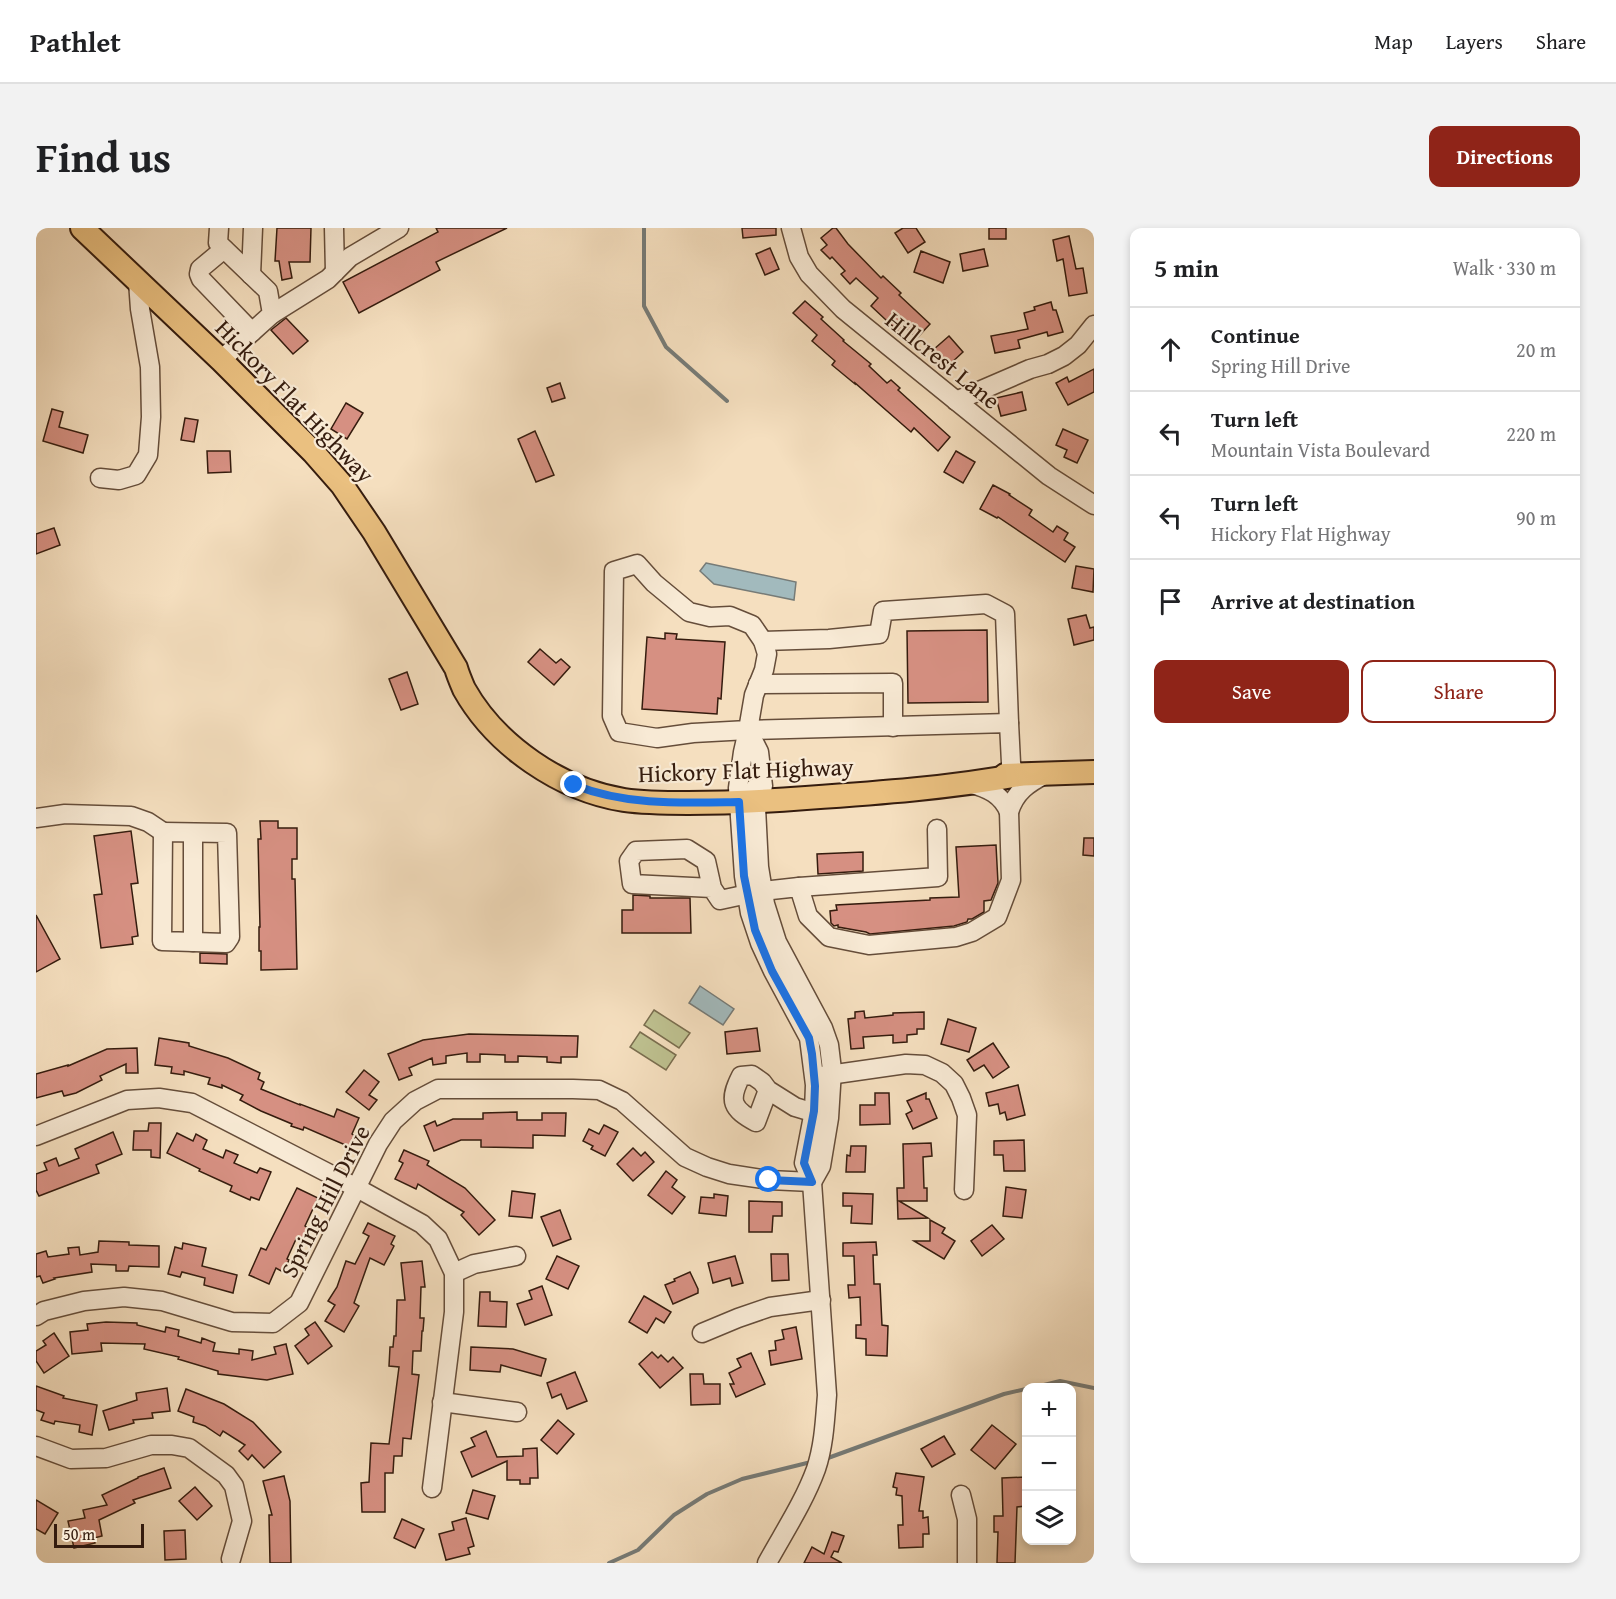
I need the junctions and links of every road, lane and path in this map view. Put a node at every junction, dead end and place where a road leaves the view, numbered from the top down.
1 (82, 228) edge
2 (219, 228) edge
3 (253, 228) edge
4 (334, 228) edge
5 (399, 228) edge
6 (791, 228) edge
7 (224, 249) junction
8 (335, 272) junction
9 (251, 275) junction
10 (138, 281) junction
11 (272, 314) junction
12 (1094, 325) edge
13 (252, 332) junction
14 (221, 360) junction
15 (956, 401) junction
16 (100, 478) dead end
17 (1094, 505) edge
18 (763, 641) junction
19 (758, 684) junction
20 (1009, 723) junction
21 (893, 727) junction
22 (748, 730) junction
23 (1094, 772) edge
24 (1046, 774) junction
25 (1017, 775) junction
26 (971, 784) junction
27 (750, 793) junction
28 (1009, 812) junction
29 (36, 818) edge
30 (936, 829) dead end
31 (163, 832) junction
32 (192, 833) junction
33 (799, 887) junction
34 (712, 888) dead end
35 (754, 893) junction
36 (193, 942) junction
37 (823, 1076) junction
38 (768, 1090) dead end
39 (821, 1115) junction
40 (36, 1136) edge
41 (812, 1182) junction
42 (357, 1188) junction
43 (964, 1190) dead end
44 (516, 1256) dead end
45 (453, 1273) junction
46 (821, 1300) junction
47 (36, 1316) edge
48 (702, 1333) dead end
49 (442, 1402) junction
50 (517, 1412) dead end
51 (36, 1446) edge
52 (432, 1488) dead end
53 (961, 1495) dead end
54 (231, 1560) dead end
55 (766, 1563) edge
56 (967, 1563) edge

1 - 10 main road, Hickory Flat Highway
2 - 7 street
3 - 9 street
4 - 8 street
5 - 8 street
6 - 15 street, Hillcrest Lane
7 - 9 street
7 - 13 street
8 - 11 street
9 - 11 street
10 - 14 main road, Hickory Flat Highway
10 - 16 street
11 - 13 street
12 - 15 street
13 - 14 street
14 - 27 main road, Hickory Flat Highway
15 - 17 street, Hillcrest Lane
18 - 19 street
18 - 20 street
18 - 22 street
19 - 21 street
19 - 22 street
20 - 21 street
20 - 25 street
21 - 22 street
22 - 27 street
22 - 27 street
23 - 24 main road, Hickory Flat Highway
24 - 25 main road, Hickory Flat Highway
24 - 28 street
25 - 26 main road, Hickory Flat Highway
25 - 27 main road, Hickory Flat Highway
26 - 27 main road, Hickory Flat Highway
26 - 28 street
27 - 35 street
28 - 33 street
29 - 31 street
30 - 33 street
31 - 32 street
31 - 36 street
32 - 36 street
32 - 36 street
33 - 35 street
34 - 35 street
35 - 37 street
37 - 39 street
37 - 43 street
38 - 39 street
39 - 41 street
40 - 42 street
41 - 42 street, Spring Hill Drive
41 - 46 street
42 - 45 street
42 - 47 street, Spring Hill Drive
44 - 45 street
45 - 49 street
46 - 48 street
46 - 55 street
49 - 50 street
49 - 52 street
51 - 54 street
53 - 56 street

